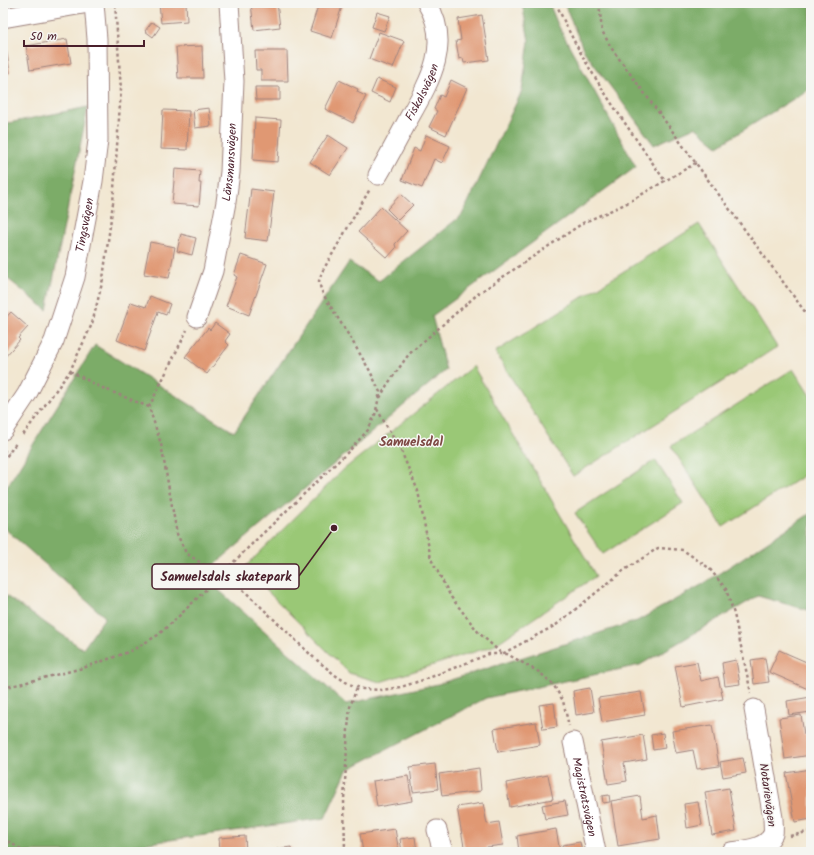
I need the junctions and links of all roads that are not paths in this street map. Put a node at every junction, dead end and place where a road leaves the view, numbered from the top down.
1 (88, 3) edge
2 (94, 3) edge
3 (229, 3) edge
4 (427, 3) edge
5 (3, 18) edge
6 (378, 175) road end
7 (197, 317) road end
8 (4, 426) edge
9 (754, 709) road end
10 (574, 742) road end
11 (437, 830) dead end
12 (443, 852) edge
13 (596, 852) edge
14 (731, 852) edge

1 - 5 street
2 - 8 street, Tingsvägen
3 - 7 street, Länsmansvägen
4 - 6 street, Fiskalsvägen
9 - 14 street, Notarievägen
10 - 13 street, Magistratsvägen
11 - 12 street

